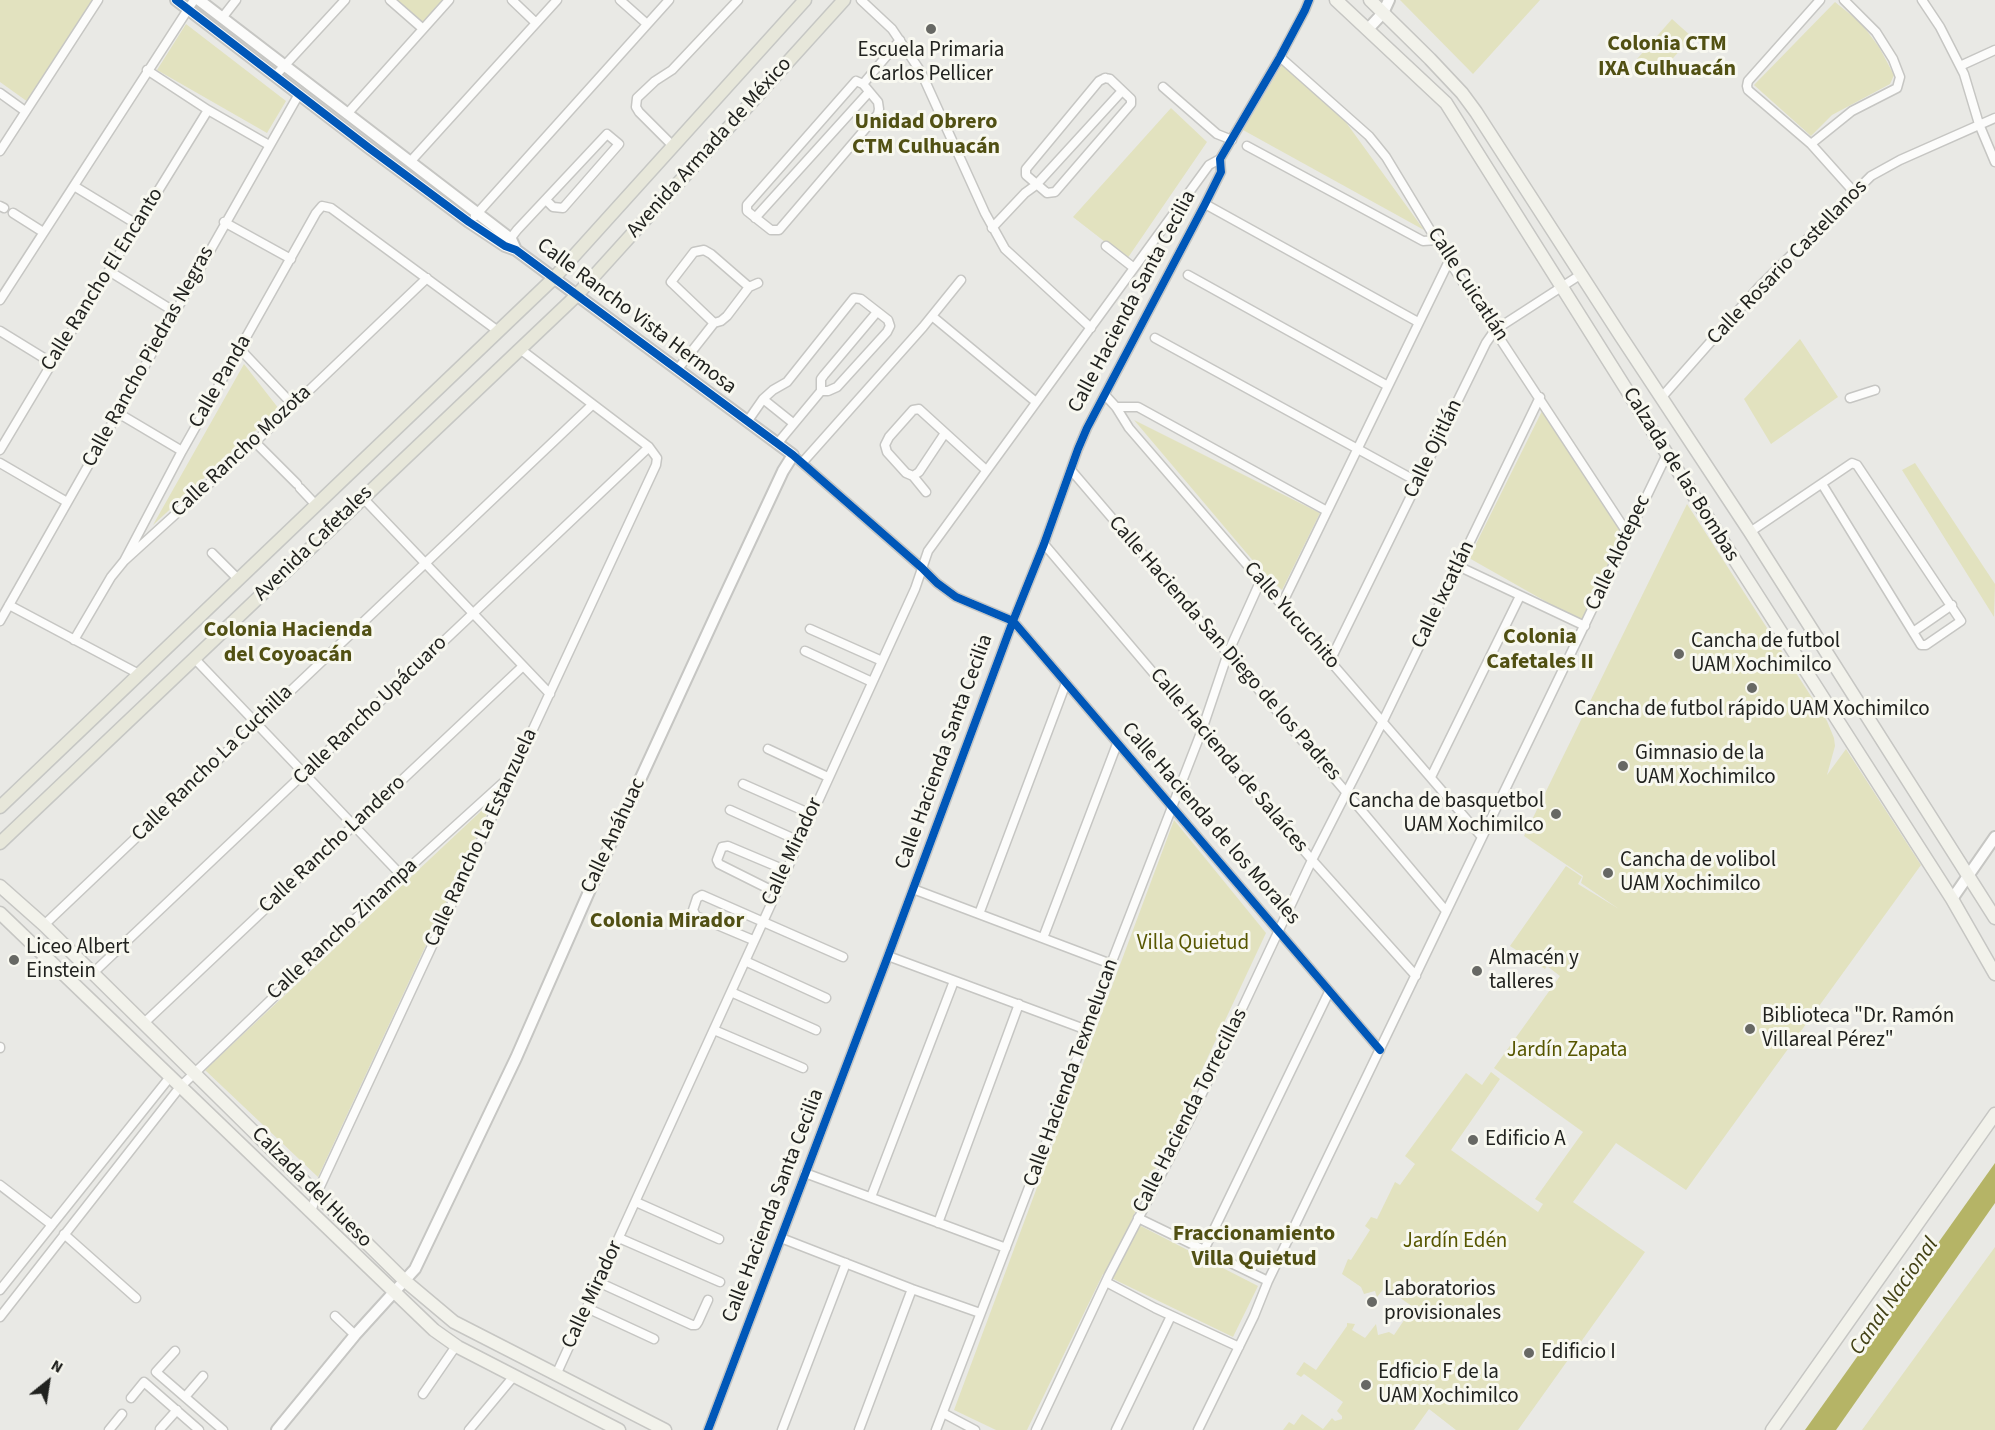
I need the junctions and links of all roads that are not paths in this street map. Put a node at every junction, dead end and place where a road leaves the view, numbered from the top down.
1 (98, 0) edge
2 (176, 0) edge
3 (199, 0) edge
4 (236, 0) edge
5 (345, 0) edge
6 (390, 0) edge
7 (449, 0) edge
8 (512, 0) edge
9 (557, 0) edge
10 (620, 0) edge
11 (669, 0) edge
12 (738, 0) edge
13 (844, 0) edge
14 (861, 0) edge
15 (1308, 0) edge
16 (1318, 0) edge
17 (1335, 0) edge
18 (1370, 0) edge
19 (1389, 0) edge
20 (1820, 0) edge
21 (1844, 0) edge
22 (1922, 0) edge
23 (801, 1) edge
24 (190, 5) edge
25 (1305, 10) junction
26 (1383, 13) junction
27 (222, 18) junction
28 (536, 23) junction
29 (647, 24) junction
30 (422, 28) junction
31 (1368, 29) junction
32 (900, 40) junction
33 (1995, 50) edge
34 (1280, 57) junction
35 (1430, 59) junction
36 (285, 66) junction
37 (1960, 66) junction
38 (147, 70) junction
39 (1416, 74) junction
40 (275, 76) junction
41 (1163, 87) dead end
42 (866, 88) junction
43 (1122, 91) junction
44 (0, 93) edge
45 (298, 94) junction
46 (208, 110) junction
47 (25, 111) junction
48 (347, 114) junction
49 (1995, 118) edge
50 (1979, 124) junction
51 (378, 137) junction
52 (1232, 140) junction
53 (1811, 144) junction
54 (269, 145) junction
55 (673, 146) junction
56 (1247, 146) dead end
57 (369, 148) junction
58 (0, 150) edge
59 (1220, 159) junction
60 (410, 162) junction
61 (1995, 162) edge
62 (1036, 185) junction
63 (74, 186) junction
64 (1854, 192) junction
65 (546, 200) junction
66 (1205, 204) junction
67 (13, 213) dead end
68 (477, 213) junction
69 (755, 218) junction
70 (224, 222) junction
71 (469, 222) junction
72 (138, 225) junction
73 (992, 228) junction
74 (43, 232) junction
75 (1437, 240) junction
76 (508, 242) junction
77 (1107, 246) dead end
78 (291, 259) junction
79 (1449, 261) junction
80 (1134, 268) junction
81 (109, 271) junction
82 (1188, 275) dead end
83 (1580, 275) junction
84 (427, 278) junction
85 (554, 278) junction
86 (961, 280) dead end
87 (1561, 287) junction
88 (576, 296) junction
89 (0, 300) edge
90 (174, 312) junction
91 (877, 312) junction
92 (932, 316) junction
93 (1418, 322) junction
94 (714, 323) junction
95 (1091, 328) junction
96 (1496, 330) junction
97 (0, 331) edge
98 (498, 331) junction
99 (1155, 338) dead end
100 (240, 349) junction
101 (520, 349) junction
102 (52, 363) junction
103 (677, 370) junction
104 (1388, 386) junction
105 (1875, 390) dead end
106 (821, 391) junction
107 (1105, 395) junction
108 (1540, 397) junction
109 (1661, 398) junction
110 (1850, 398) dead end
111 (763, 399) junction
112 (1036, 402) junction
113 (293, 405) junction
114 (592, 405) junction
115 (1116, 407) junction
116 (118, 413) junction
117 (747, 422) junction
118 (793, 423) junction
119 (945, 433) junction
120 (255, 442) junction
121 (777, 444) junction
122 (649, 447) junction
123 (1357, 449) junction
124 (0, 450) edge
125 (182, 451) junction
126 (1667, 454) junction
127 (793, 455) junction
128 (0, 463) edge
129 (802, 463) junction
130 (986, 470) junction
131 (1071, 470) junction
132 (913, 476) junction
133 (1418, 482) junction
134 (1822, 484) junction
135 (926, 492) dead end
136 (363, 498) junction
137 (67, 502) junction
138 (316, 505) junction
139 (1327, 511) junction
140 (1750, 532) junction
141 (1629, 534) junction
142 (1044, 544) junction
143 (212, 553) dead end
144 (124, 561) junction
145 (425, 562) junction
146 (1458, 566) junction
147 (922, 568) junction
148 (238, 579) junction
149 (1260, 582) junction
150 (1520, 596) junction
151 (9, 605) junction
152 (1952, 605) junction
153 (1281, 606) junction
154 (474, 613) junction
155 (0, 621) edge
156 (1013, 621) junction
157 (1585, 626) junction
158 (810, 629) dead end
159 (1913, 632) junction
160 (74, 640) junction
161 (806, 651) dead end
162 (1228, 653) junction
163 (194, 658) junction
164 (882, 661) junction
165 (1330, 661) junction
166 (523, 666) junction
167 (139, 675) junction
168 (872, 682) junction
169 (1066, 683) junction
170 (550, 694) junction
171 (1383, 721) junction
172 (256, 723) junction
173 (1202, 730) junction
174 (1118, 744) junction
175 (768, 748) dead end
176 (306, 774) junction
177 (510, 776) junction
178 (828, 777) junction
179 (1431, 777) junction
180 (743, 784) dead end
181 (1347, 792) junction
182 (0, 807) edge
183 (1172, 808) junction
184 (730, 810) dead end
185 (810, 814) junction
186 (354, 825) junction
187 (1481, 836) junction
188 (1995, 837) edge
189 (799, 841) junction
190 (0, 843) edge
191 (1312, 860) junction
192 (785, 870) junction
193 (401, 875) junction
194 (1968, 876) junction
195 (0, 886) edge
196 (913, 889) junction
197 (775, 892) junction
198 (1952, 899) junction
199 (1446, 911) junction
200 (0, 913) edge
201 (979, 914) junction
202 (1995, 918) edge
203 (762, 920) junction
204 (44, 925) junction
205 (1280, 932) junction
206 (1043, 938) junction
207 (753, 940) junction
208 (888, 956) junction
209 (843, 957) dead end
210 (745, 961) junction
211 (1111, 964) junction
212 (1994, 971) edge
213 (93, 974) junction
214 (1416, 976) junction
215 (954, 981) junction
216 (731, 992) junction
217 (1329, 992) junction
218 (826, 998) dead end
219 (1019, 1004) junction
220 (144, 1024) junction
221 (714, 1030) junction
222 (816, 1030) dead end
223 (1087, 1030) junction
224 (1380, 1050) junction
225 (803, 1068) dead end
226 (193, 1072) junction
227 (170, 1077) junction
228 (180, 1087) junction
229 (1995, 1114) edge
230 (137, 1119) junction
231 (148, 1127) junction
232 (805, 1173) junction
233 (0, 1185) edge
234 (317, 1193) junction
235 (871, 1197) junction
236 (636, 1202) junction
237 (311, 1212) junction
238 (1138, 1218) junction
239 (938, 1223) junction
240 (52, 1225) junction
241 (64, 1234) junction
242 (619, 1238) junction
243 (781, 1238) junction
244 (719, 1239) dead end
245 (1006, 1248) junction
246 (1204, 1250) junction
247 (846, 1263) junction
248 (404, 1280) junction
249 (1268, 1281) junction
250 (598, 1282) junction
251 (720, 1282) dead end
252 (1106, 1282) junction
253 (912, 1289) junction
254 (0, 1290) edge
255 (393, 1291) junction
256 (136, 1298) dead end
257 (708, 1300) dead end
258 (587, 1308) junction
259 (980, 1313) junction
260 (335, 1316) dead end
261 (1171, 1316) junction
262 (0, 1317) edge
263 (355, 1335) junction
264 (654, 1339) dead end
265 (456, 1346) junction
266 (1239, 1347) junction
267 (175, 1350) dead end
268 (556, 1375) junction
269 (203, 1376) dead end
270 (514, 1376) junction
271 (423, 1394) dead end
272 (185, 1397) junction
273 (131, 1398) dead end
274 (177, 1410) junction
275 (943, 1413) junction
276 (122, 1414) dead end
277 (160, 1429) edge
278 (109, 1430) edge
279 (199, 1430) edge
280 (223, 1430) edge
281 (277, 1430) edge
282 (469, 1430) edge
283 (619, 1430) edge
284 (665, 1430) edge
285 (708, 1430) edge
286 (782, 1430) edge
287 (859, 1430) edge
288 (936, 1430) edge
289 (975, 1430) edge
290 (1036, 1430) edge
291 (1116, 1430) edge
292 (1198, 1430) edge
293 (1772, 1430) edge

1 - 47 street
2 - 24 street, Calle Rancho Vista Hermosa
3 - 27 street, Calle Rancho Vista Hermosa
4 - 27 street
5 - 36 street
6 - 30 street
7 - 30 street
8 - 28 street
9 - 28 street
10 - 29 street
11 - 29 street
12 - 55 street
13 - 88 main road, Avenida Armada de México
14 - 32 street
15 - 25 street, Calle Hacienda Santa Cecilia
16 - 25 street, Calle Hacienda Santa Cecilia
17 - 31 main road, Calzada de las Bombas
18 - 26 main road, Calzada de las Bombas
19 - 26 street
20 - 53 street
21 - 53 street
22 - 37 street
23 - 55 main road, Avenida Armada de México
24 - 38 street
24 - 40 street, Calle Rancho Vista Hermosa
25 - 34 street, Calle Hacienda Santa Cecilia
26 - 31 street
26 - 35 main road, Calzada de las Bombas
27 - 36 street, Calle Rancho Vista Hermosa
28 - 60 street
29 - 68 street
30 - 48 street
31 - 39 main road, Calzada de las Bombas
32 - 42 street
32 - 73 street
33 - 37 street
34 - 52 street, Calle Hacienda Santa Cecilia
34 - 75 street, Calle Cuicatlán
35 - 39 main road
35 - 83 main road, Calzada de las Bombas
36 - 40 street
36 - 48 street, Calle Rancho Vista Hermosa
37 - 50 street
38 - 46 street
38 - 63 street
39 - 87 main road, Calzada de las Bombas
40 - 45 street, Calle Rancho Vista Hermosa
41 - 52 street
42 - 69 street
42 - 69 street
42 - 69 street
43 - 62 street
43 - 62 street
43 - 62 street
44 - 47 street
45 - 54 street, Calle Rancho Piedras Negras
45 - 57 street, Calle Rancho Vista Hermosa
46 - 54 street
46 - 72 street, Calle Rancho El Encanto
47 - 58 street
48 - 51 street, Calle Rancho Vista Hermosa
49 - 50 street, Calle Rosario Castellanos
50 - 61 street
50 - 64 street, Calle Rosario Castellanos
51 - 57 street
51 - 60 street, Calle Rancho Vista Hermosa
52 - 59 street, Calle Hacienda Santa Cecilia
53 - 64 street
54 - 70 street, Calle Rancho Piedras Negras
55 - 85 main road, Avenida Armada de México
56 - 75 street
57 - 71 street, Calle Rancho Vista Hermosa
59 - 66 street, Calle Hacienda Santa Cecilia
59 - 80 street, Calle Mirador
60 - 68 street, Calle Rancho Vista Hermosa
62 - 73 street
63 - 72 street
63 - 74 street
64 - 109 street, Calle Rosario Castellanos
65 - 65 street
65 - 76 street
66 - 93 street
66 - 107 street, Calle Hacienda Santa Cecilia
67 - 74 street
68 - 71 street
68 - 76 street, Calle Rancho Vista Hermosa
70 - 78 street
70 - 90 street, Calle Rancho Piedras Negras
71 - 76 street, Calle Rancho Vista Hermosa
72 - 81 street, Calle Rancho El Encanto
73 - 95 street
74 - 89 street
75 - 79 street, Calle Cuicatlán
76 - 85 street, Calle Rancho Vista Hermosa
77 - 80 street
78 - 84 street, Calle Panda
78 - 100 street, Calle Panda
79 - 93 street
79 - 96 street, Calle Cuicatlán
80 - 95 street, Calle Mirador
81 - 90 street
81 - 102 street, Calle Rancho El Encanto
82 - 104 street
83 - 87 street, Calle Ojitlán
83 - 109 main road, Calzada de las Bombas
84 - 98 street
84 - 113 street, Calle Rancho Mozota
85 - 88 street, Calle Rancho Vista Hermosa
85 - 98 main road, Avenida Cafetales
86 - 92 street
87 - 96 street, Calle Ojitlán
87 - 126 main road, Calzada de las Bombas
88 - 101 main road, Avenida Cafetales
88 - 103 street, Calle Rancho Vista Hermosa
90 - 116 street, Calle Rancho Piedras Negras
91 - 106 street
91 - 106 street
91 - 111 street
92 - 112 street
92 - 129 street
93 - 104 street
94 - 94 street
94 - 103 street
95 - 112 street, Calle Mirador
96 - 108 street, Calle Cuicatlán
96 - 133 street, Calle Ojitlán
97 - 102 street
98 - 138 main road, Avenida Cafetales
99 - 123 street
100 - 113 street
100 - 125 street, Calle Panda
101 - 114 street
101 - 136 main road, Avenida Cafetales
102 - 124 street, Calle Rancho El Encanto
103 - 117 street, Calle Rancho Vista Hermosa
104 - 123 street
105 - 110 street
106 - 118 street
107 - 115 street, Calle Yucuchito
107 - 131 street, Calle Hacienda Santa Cecilia
108 - 141 street, Calle Cuicatlán
108 - 146 street, Calle Ixcatlán
109 - 140 main road, Calzada de las Bombas
111 - 117 street
111 - 118 street
112 - 130 street, Calle Mirador
113 - 120 street, Calle Rancho Mozota
114 - 122 street
114 - 145 street, Calle Rancho La Cuchilla
115 - 139 street
115 - 149 street, Calle Yucuchito
116 - 125 street
116 - 137 street, Calle Rancho Piedras Negras
117 - 121 street, Calle Rancho Vista Hermosa
118 - 121 street
119 - 130 street
119 - 132 street
119 - 132 street
120 - 138 street
120 - 144 street, Calle Rancho Mozota
121 - 127 street, Calle Rancho Vista Hermosa
122 - 154 street, Calle Rancho Upácuaro
122 - 170 street, Calle Rancho La Estanzuela
123 - 133 street
123 - 139 street
125 - 144 street, Calle Panda
126 - 141 street, Calle Alotepec
126 - 198 main road, Calzada de las Bombas
127 - 129 street, Calle Rancho Vista Hermosa
127 - 248 street, Calle Anáhuac
128 - 137 street
129 - 147 street, Calle Rancho Vista Hermosa
130 - 147 street, Calle Mirador
131 - 142 street, Calle Hacienda Santa Cecilia
131 - 162 street, Calle Hacienda San Diego de los Padres
132 - 135 street
133 - 165 street, Calle Ojitlán
134 - 140 street
134 - 152 street
134 - 159 street
136 - 145 street
136 - 163 main road, Avenida Cafetales
137 - 151 street, Calle Rancho Piedras Negras
138 - 148 main road, Avenida Cafetales
139 - 153 street
140 - 194 main road, Calzada de las Bombas
141 - 157 street, Calle Alotepec
142 - 156 street, Calle Hacienda Santa Cecilia
142 - 173 street, Calle Hacienda de Salaíces
143 - 148 street
144 - 160 street, Calle Rancho Mozota
145 - 154 street
145 - 172 street, Calle Rancho La Cuchilla
146 - 150 street
146 - 171 street, Calle Ixcatlán
147 - 156 street, Calle Rancho Vista Hermosa
147 - 164 street, Calle Mirador
148 - 167 main road, Avenida Cafetales
149 - 153 street, Calle Yucuchito
149 - 162 street, Calle Hacienda Texmelucan
150 - 157 street
150 - 179 street
151 - 155 street, Calle Rancho Piedras Negras
151 - 160 street
152 - 159 street
152 - 159 street
153 - 165 street, Calle Yucuchito
154 - 166 street
154 - 176 street, Calle Rancho Upácuaro
156 - 169 street, Calle Hacienda de los Morales
156 - 196 street, Calle Hacienda Santa Cecilia
157 - 187 street, Calle Alotepec
158 - 164 street
160 - 167 street
161 - 168 street
162 - 173 street, Calle Hacienda Texmelucan
162 - 181 street, Calle Hacienda San Diego de los Padres
163 - 172 street
163 - 190 main road, Avenida Cafetales
164 - 168 street, Calle Mirador
165 - 171 street, Calle Yucuchito
166 - 170 street
166 - 186 street, Calle Rancho Landero
167 - 182 main road, Avenida Cafetales
168 - 178 street, Calle Mirador
169 - 174 street, Calle Hacienda de los Morales
169 - 201 street
170 - 177 street, Calle Rancho La Estanzuela
171 - 179 street, Calle Yucuchito
171 - 181 street, Calle Ixcatlán
172 - 176 street
172 - 204 street, Calle Rancho La Cuchilla
173 - 183 street, Calle Hacienda Texmelucan
173 - 191 street, Calle Hacienda de Salaíces
174 - 183 street, Calle Hacienda de los Morales
174 - 206 street
175 - 178 street
176 - 186 street
176 - 213 street, Calle Rancho Upácuaro
177 - 193 street, Calle Rancho Zinampa
177 - 234 street, Calle Rancho La Estanzuela
178 - 185 street, Calle Mirador
179 - 187 street, Calle Yucuchito
180 - 185 street
181 - 191 street, Calle Hacienda Torrecillas
181 - 199 street, Calle Hacienda San Diego de los Padres
183 - 205 street, Calle Hacienda de los Morales
183 - 211 street, Calle Hacienda Texmelucan
184 - 189 street
185 - 189 street, Calle Mirador
186 - 193 street
186 - 220 street, Calle Rancho Landero
187 - 199 street, Calle Alotepec
188 - 194 street
189 - 192 street, Calle Mirador
191 - 205 street, Calle Hacienda Torrecillas
191 - 214 street, Calle Hacienda de Salaíces
192 - 197 street, Calle Mirador
192 - 197 street
193 - 226 street, Calle Rancho Zinampa
194 - 198 street
194 - 202 main road, Calzada de las Bombas
195 - 204 main road, Calzada del Hueso
196 - 201 street
196 - 208 street, Calle Hacienda Santa Cecilia
197 - 203 street, Calle Mirador
198 - 212 main road, Calzada de las Bombas
199 - 214 street, Calle Alotepec
200 - 227 main road, Calzada del Hueso
201 - 206 street
203 - 207 street, Calle Mirador
203 - 207 street
203 - 209 street
204 - 213 main road, Calzada del Hueso
205 - 217 street, Calle Hacienda de los Morales
205 - 238 street, Calle Hacienda Torrecillas
206 - 211 street
207 - 210 street, Calle Mirador
208 - 215 street
208 - 232 street, Calle Hacienda Santa Cecilia
210 - 216 street, Calle Mirador
210 - 218 street
211 - 223 street, Calle Hacienda Texmelucan
213 - 220 main road, Calzada del Hueso
214 - 224 street, Calle Alotepec
215 - 219 street
215 - 235 street
216 - 221 street, Calle Mirador
216 - 222 street
217 - 224 street, Calle Hacienda de los Morales
217 - 246 street
219 - 223 street
219 - 239 street
220 - 226 main road, Calzada del Hueso
221 - 225 street
221 - 236 street, Calle Mirador
223 - 245 street, Calle Hacienda Texmelucan
224 - 249 street, Calle Alotepec
226 - 228 street, Calle Rancho Zinampa
226 - 234 main road, Calzada del Hueso
227 - 228 main road, Calzada del Hueso
227 - 230 street
228 - 231 street, Calle Rancho Zinampa
228 - 237 main road, Calzada del Hueso
229 - 293 main road
230 - 231 street
230 - 240 street
231 - 241 street, Calle Rancho Zinampa
232 - 235 street
232 - 243 street, Calle Hacienda Santa Cecilia
233 - 240 street
234 - 237 street, Calle Rancho La Estanzuela
234 - 248 main road, Calzada del Hueso
235 - 239 street
236 - 242 street, Calle Mirador
236 - 244 street
237 - 255 main road, Calzada del Hueso
238 - 246 street
238 - 252 street, Calle Hacienda Torrecillas
239 - 245 street
240 - 254 street
241 - 256 street
241 - 262 street, Calle Rancho Zinampa
242 - 250 street, Calle Mirador
242 - 251 street
243 - 247 street
243 - 285 street, Calle Hacienda Santa Cecilia
245 - 259 street, Calle Hacienda Texmelucan
246 - 249 street
247 - 253 street
247 - 286 street
248 - 255 street, Calle Anáhuac
248 - 268 main road, Calzada del Hueso
249 - 266 street, Calle Alotepec
250 - 257 street
250 - 258 street, Calle Mirador
252 - 261 street
252 - 290 street, Calle Hacienda Torrecillas
253 - 259 street
253 - 287 street
255 - 263 street, Calle Anáhuac
255 - 265 main road, Calzada del Hueso
258 - 264 street
258 - 268 street, Calle Mirador
259 - 275 street, Calle Hacienda Texmelucan
260 - 263 street
261 - 266 street
261 - 291 street
263 - 281 street, Calle Anáhuac
265 - 270 main road, Calzada del Hueso
265 - 271 street
266 - 292 street, Calle Alotepec
267 - 272 street
268 - 284 main road, Calzada del Hueso
269 - 272 street
270 - 282 street
270 - 283 main road, Calzada del Hueso
272 - 280 street
273 - 274 street
274 - 277 street
274 - 279 street
275 - 288 street, Calle Hacienda Texmelucan
275 - 289 street
276 - 278 street

